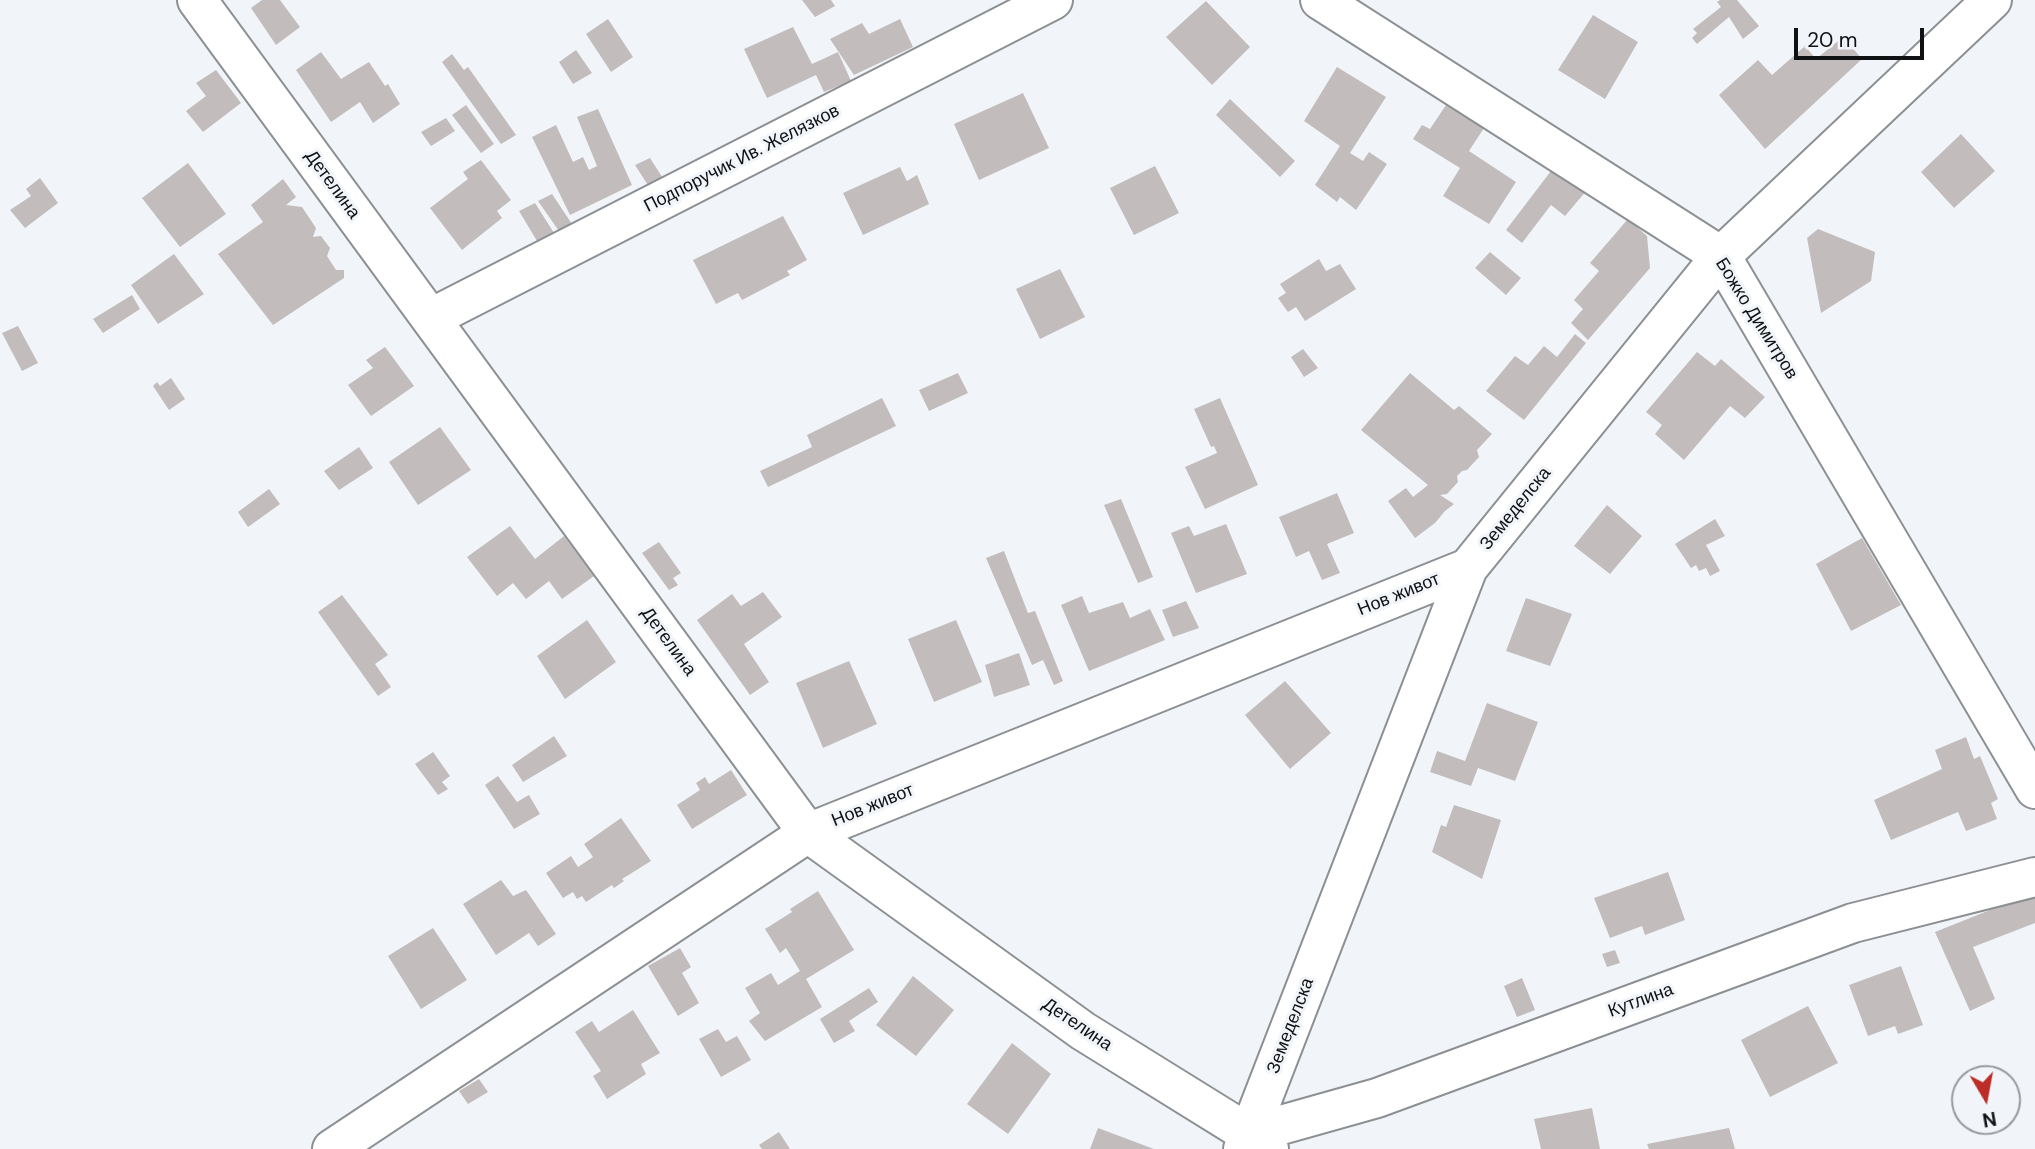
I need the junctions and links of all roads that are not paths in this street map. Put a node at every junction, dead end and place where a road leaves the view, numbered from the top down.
1 (197, 0) edge
2 (1053, 0) edge
3 (1320, 0) edge
4 (1992, 0) edge
5 (1721, 256) junction
6 (430, 318) junction
7 (1468, 568) junction
8 (2035, 789) edge
9 (808, 833) junction
10 (2035, 877) edge
11 (1254, 1144) edge
12 (332, 1149) edge

1 - 6 street, Детелина
2 - 6 street, Подпоручик Ив. Желязков
3 - 5 street, Божко Димитров
4 - 5 street, Земеделска
5 - 7 street, Земеделска
5 - 8 street, Божко Димитров
6 - 9 street, Детелина
7 - 9 street, Нов живот
7 - 11 street, Земеделска
9 - 11 street, Детелина
9 - 12 street, Нов живот
10 - 11 street, Кутлина

